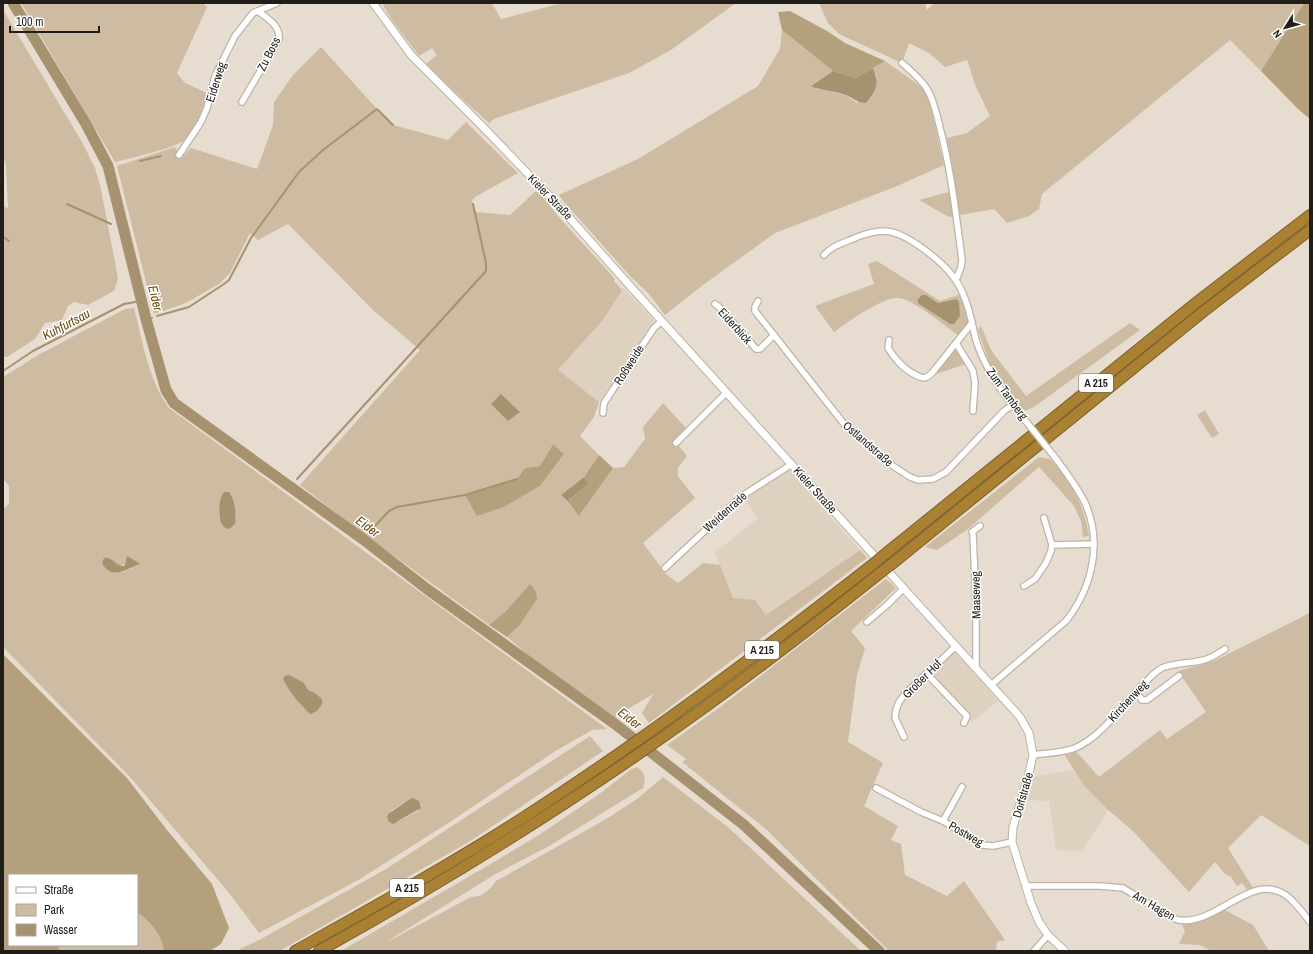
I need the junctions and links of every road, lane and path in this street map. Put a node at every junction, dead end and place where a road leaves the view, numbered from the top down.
1 (277, 3) edge
2 (373, 3) edge
3 (258, 11) junction
4 (902, 63) dead end
5 (242, 102) dead end
6 (179, 155) dead end
7 (1310, 216) edge
8 (1310, 230) edge
9 (824, 255) dead end
10 (956, 280) junction
11 (758, 301) dead end
12 (714, 304) dead end
13 (662, 321) junction
14 (972, 323) junction
15 (774, 335) junction
16 (889, 340) dead end
17 (956, 343) junction
18 (727, 392) junction
19 (1012, 405) junction
20 (973, 410) dead end
21 (603, 414) dead end
22 (676, 443) dead end
23 (792, 464) junction
24 (1044, 518) dead end
25 (980, 526) dead end
26 (1094, 544) junction
27 (1052, 545) junction
28 (665, 568) dead end
29 (1024, 586) dead end
30 (904, 588) junction
31 (867, 622) dead end
32 (957, 648) junction
33 (1225, 649) dead end
34 (976, 669) junction
35 (927, 674) junction
36 (1179, 676) dead end
37 (991, 685) junction
38 (1136, 692) junction
39 (964, 723) dead end
40 (904, 737) dead end
41 (1033, 755) junction
42 (962, 787) dead end
43 (876, 788) dead end
44 (943, 821) junction
45 (1012, 842) junction
46 (1026, 886) junction
47 (1310, 922) edge
48 (1048, 935) junction
49 (295, 951) edge
50 (319, 951) edge
51 (1034, 951) edge
52 (1065, 951) edge

1 - 3 street, Eiderweg
2 - 13 street, Kieler Straße
3 - 5 street, Zu Boss
3 - 6 street, Eiderweg
4 - 10 street
7 - 49 highway, A 215, bridge
8 - 50 highway, A 215, bridge
9 - 10 street, Zum Tamberg
10 - 14 street, Zum Tamberg
11 - 15 street, Ostlandstraße
12 - 15 street, Eiderblick
13 - 18 street, Kieler Straße
13 - 21 street, Roßweide
14 - 17 street
14 - 19 street, Zum Tamberg
15 - 19 street, Ostlandstraße
16 - 17 street
17 - 20 street
18 - 22 street
18 - 23 street, Kieler Straße
19 - 26 street, Zum Tamberg, bridge
23 - 28 street, Weidenrade
23 - 30 street, Kieler Straße
24 - 27 street
25 - 34 street, Maaseweg
26 - 27 street
26 - 37 street, Zum Tamberg
27 - 29 street
30 - 31 street
30 - 32 street, Kieler Straße
32 - 34 street, Dorfstraße
32 - 35 street, Großer Hof
33 - 38 street, Kirchenweg
34 - 37 street, Dorfstraße
35 - 39 street
35 - 40 street, Großer Hof
36 - 38 street
37 - 41 street, Dorfstraße
38 - 41 street, Kirchenweg
41 - 45 street, Dorfstraße
42 - 44 street, Postweg
43 - 44 street, Postweg
44 - 45 street, Postweg
45 - 46 street, Dorfstraße
46 - 47 street, Am Hagen
46 - 48 street, Dorfstraße
48 - 51 street
48 - 52 street, Dorfstraße

